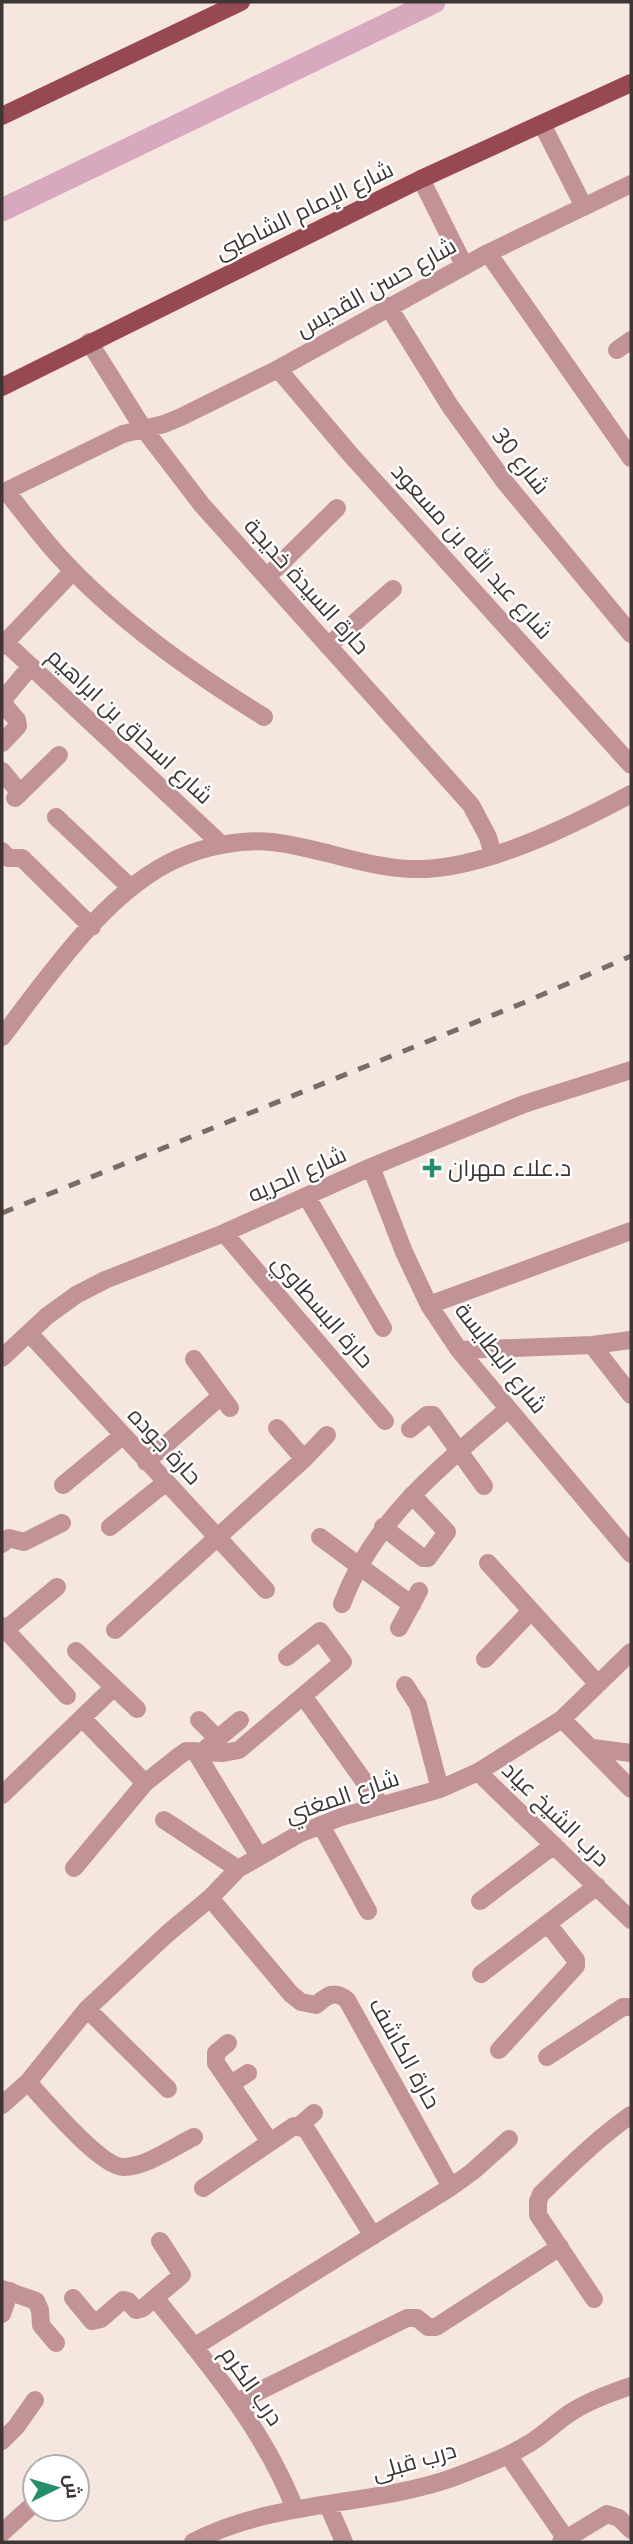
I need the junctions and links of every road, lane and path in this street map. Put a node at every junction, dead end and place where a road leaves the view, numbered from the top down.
1 (241, 2) edge
2 (631, 83) edge
3 (2, 116) edge
4 (542, 124) junction
5 (421, 179) junction
6 (631, 184) edge
7 (584, 207) junction
8 (488, 253) junction
9 (464, 265) junction
10 (388, 306) junction
11 (89, 342) junction
12 (278, 369) junction
13 (2, 387) edge
14 (143, 428) junction
15 (631, 458) edge
16 (4, 492) edge
17 (337, 508) dead end
18 (73, 571) junction
19 (267, 578) junction
20 (393, 589) dead end
21 (631, 634) edge
22 (4, 644) edge
23 (328, 646) junction
24 (31, 666) junction
25 (264, 717) dead end
26 (2, 743) edge
27 (59, 755) dead end
28 (631, 765) edge
29 (2, 771) edge
30 (631, 794) edge
31 (56, 817) dead end
32 (222, 845) junction
33 (493, 855) junction
34 (4, 858) edge
35 (131, 888) junction
36 (92, 927) junction
37 (2, 1037) edge
38 (631, 1070) edge
39 (371, 1167) junction
40 (307, 1197) junction
41 (631, 1231) edge
42 (224, 1233) junction
43 (429, 1305) junction
44 (383, 1328) dead end
45 (29, 1333) junction
46 (631, 1340) edge
47 (592, 1345) junction
48 (459, 1350) junction
49 (2, 1358) edge
50 (194, 1359) dead end
51 (631, 1395) edge
52 (508, 1409) junction
53 (385, 1420) dead end
54 (277, 1428) dead end
55 (410, 1429) dead end
56 (327, 1435) dead end
57 (122, 1436) junction
58 (459, 1451) junction
59 (304, 1459) junction
60 (146, 1462) junction
61 (165, 1483) junction
62 (63, 1485) dead end
63 (484, 1486) dead end
64 (412, 1495) junction
65 (62, 1523) dead end
66 (110, 1527) dead end
67 (383, 1528) junction
68 (216, 1537) junction
69 (320, 1537) dead end
70 (2, 1544) edge
71 (631, 1555) edge
72 (488, 1563) dead end
73 (357, 1566) junction
74 (57, 1587) dead end
75 (266, 1590) dead end
76 (342, 1604) dead end
77 (531, 1611) junction
78 (4, 1628) edge
79 (399, 1628) dead end
80 (115, 1630) dead end
81 (76, 1651) dead end
82 (631, 1652) edge
83 (287, 1657) dead end
84 (485, 1659) dead end
85 (597, 1683) junction
86 (405, 1685) dead end
87 (114, 1687) junction
88 (67, 1696) dead end
89 (304, 1697) junction
90 (137, 1709) dead end
91 (82, 1718) junction
92 (562, 1719) junction
93 (199, 1720) dead end
94 (240, 1720) dead end
95 (218, 1739) junction
96 (593, 1748) junction
97 (199, 1751) junction
98 (631, 1753) edge
99 (2, 1770) edge
100 (478, 1773) junction
101 (145, 1783) junction
102 (8, 1789) edge
103 (440, 1789) junction
104 (631, 1789) edge
105 (382, 1805) junction
106 (164, 1820) dead end
107 (321, 1825) junction
108 (554, 1845) junction
109 (259, 1856) junction
110 (74, 1868) dead end
111 (238, 1869) junction
112 (597, 1886) junction
113 (211, 1898) junction
114 (480, 1900) dead end
115 (368, 1911) dead end
116 (631, 1920) edge
117 (548, 1924) junction
118 (481, 1974) dead end
119 (631, 2007) edge
120 (87, 2009) junction
121 (228, 2043) dead end
122 (499, 2050) dead end
123 (547, 2057) dead end
124 (248, 2073) dead end
125 (28, 2082) junction
126 (231, 2084) junction
127 (169, 2089) dead end
128 (2, 2105) edge
129 (314, 2113) dead end
130 (631, 2115) edge
131 (299, 2126) junction
132 (194, 2137) dead end
133 (509, 2139) dead end
134 (270, 2142) junction
135 (451, 2187) junction
136 (203, 2188) dead end
137 (373, 2236) junction
138 (160, 2241) dead end
139 (560, 2247) junction
140 (6, 2290) edge
141 (73, 2298) dead end
142 (156, 2299) junction
143 (594, 2299) dead end
144 (2, 2314) edge
145 (56, 2343) dead end
146 (194, 2347) junction
147 (631, 2387) edge
148 (35, 2400) dead end
149 (237, 2402) junction
150 (2, 2441) edge
151 (508, 2455) junction
152 (328, 2505) junction
153 (295, 2509) junction
154 (21, 2515) edge
155 (631, 2530) edge
156 (2, 2533) edge
157 (563, 2541) edge
158 (194, 2542) edge
159 (345, 2542) edge

1 - 3 main road
2 - 4 main road, شارع الإمام الشاطبى
4 - 5 main road, شارع الإمام الشاطبى
4 - 7 street
5 - 9 street
5 - 11 main road, شارع الإمام الشاطبى
6 - 7 street, شارع حسن القديس
7 - 8 street, شارع حسن القديس
8 - 9 street, شارع حسن القديس
8 - 15 street
9 - 10 street, شارع حسن القديس
10 - 12 street, شارع حسن القديس
10 - 21 street, شارع 30
11 - 13 main road, شارع الإمام الشاطبى
11 - 14 street, حارة السيدة خديجة
12 - 14 street, شارع حسن القديس
12 - 28 street, شارع عبد الله بن مسعود
14 - 16 street, شارع حسن القديس
14 - 19 street, حارة السيدة خديجة
16 - 18 street
17 - 19 street
18 - 22 street
18 - 25 street
19 - 23 street, حارة السيدة خديجة
20 - 23 street
22 - 24 street, شارع اسحاق بن ابراهيم
23 - 33 street, حارة السيدة خديجة
24 - 26 street
24 - 32 street, شارع اسحاق بن ابراهيم
27 - 29 street
30 - 33 street
31 - 35 street
32 - 33 street
32 - 35 street
34 - 36 street
35 - 36 street
36 - 37 street
38 - 39 street, شارع الحريه
39 - 40 street, شارع الحريه
39 - 43 street, شارع البطايسة
40 - 42 street, شارع الحريه
40 - 44 street
41 - 43 street
42 - 45 street, شارع الحريه
42 - 53 street, حارة البسطاوي
43 - 48 street, شارع البطايسة
45 - 49 street, شارع الحريه
45 - 57 street, حارة جوده
46 - 47 street
47 - 48 street
47 - 51 street
48 - 52 street, شارع البطايسة
50 - 60 street
52 - 58 street
52 - 71 street, شارع البطايسة
54 - 59 street
55 - 58 street
56 - 59 street
57 - 60 street, حارة جوده
57 - 62 street
58 - 63 street
58 - 64 street
59 - 68 street
60 - 61 street, حارة جوده
61 - 66 street
61 - 68 street, حارة جوده
64 - 67 street
64 - 67 street
65 - 70 street
67 - 73 street
68 - 75 street, حارة جوده
68 - 80 street
69 - 73 street
72 - 77 street
73 - 76 street
73 - 79 street
74 - 78 street
77 - 84 street
77 - 85 street
78 - 88 street
81 - 87 street
82 - 85 street, شارع المغني
83 - 89 street
85 - 92 street, شارع المغني
86 - 103 street
87 - 90 street
87 - 91 street
89 - 97 street
89 - 105 street
91 - 101 street
91 - 102 street
92 - 96 street
92 - 100 street, شارع المغني
93 - 95 street
94 - 95 street
95 - 97 street
96 - 98 street
96 - 104 street
97 - 101 street
97 - 109 street
99 - 102 street
100 - 103 street, شارع المغني
100 - 108 street, درب الشيخ عياد
101 - 110 street
103 - 105 street, شارع المغني
105 - 107 street, شارع المغني
106 - 111 street
107 - 109 street, شارع المغني
107 - 115 street
108 - 112 street, درب الشيخ عياد
108 - 114 street
109 - 111 street, شارع المغني
111 - 113 street, شارع المغني
112 - 116 street, درب الشيخ عياد
112 - 117 street
113 - 120 street, شارع المغني
113 - 135 street, حارة الكاشف
117 - 118 street
117 - 122 street
119 - 123 street
120 - 125 street, شارع المغني
120 - 127 street
121 - 126 street
124 - 126 street
125 - 128 street, شارع المغني
125 - 132 street
126 - 134 street
129 - 131 street
130 - 139 street
131 - 134 street
131 - 137 street
133 - 135 street
134 - 136 street
135 - 137 street
137 - 146 street
138 - 142 street
139 - 143 street
139 - 149 street
140 - 144 street
140 - 145 street
141 - 142 street
142 - 146 street, درب الكرم
146 - 149 street, درب الكرم
147 - 151 street, درب قبلى
148 - 150 street
149 - 153 street, درب الكرم
151 - 152 street, درب قبلى
151 - 157 street
152 - 153 street, درب قبلى
152 - 159 street
153 - 158 street, درب قبلى
154 - 156 street
155 - 157 street

